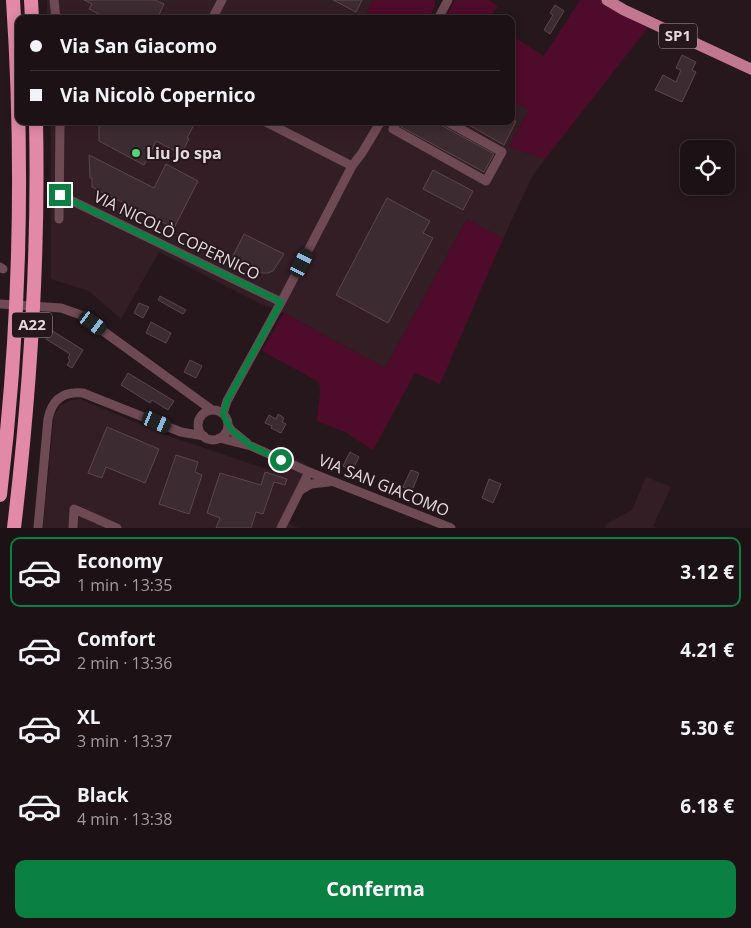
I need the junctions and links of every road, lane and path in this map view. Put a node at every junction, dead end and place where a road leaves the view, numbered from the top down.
1 (14, 0) edge
2 (31, 0) edge
3 (54, 0) edge
4 (222, 0) edge
5 (448, 0) edge
6 (606, 0) edge
7 (32, 15) edge
8 (56, 15) edge
9 (214, 15) edge
10 (440, 15) edge
11 (15, 29) edge
12 (751, 69) edge
13 (18, 125) edge
14 (36, 125) edge
15 (60, 125) edge
16 (272, 125) edge
17 (379, 125) edge
18 (394, 125) edge
19 (453, 125) edge
20 (352, 166) junction
21 (60, 195) junction
22 (59, 219) dead end
23 (281, 302) junction
24 (0, 304) edge
25 (199, 400) junction
26 (217, 411) junction
27 (200, 418) junction
28 (228, 425) junction
29 (174, 429) junction
30 (204, 436) junction
31 (219, 438) junction
32 (251, 446) junction
33 (309, 472) junction
34 (334, 482) junction
35 (299, 492) junction
36 (0, 496) edge
37 (14, 528) edge
38 (38, 528) edge
39 (73, 528) edge
40 (117, 528) edge
41 (281, 528) edge
42 (451, 528) edge

1 - 11 highway, A22
2 - 7 highway
3 - 8 street
4 - 9 street
5 - 10 street
6 - 12 main road, SP1
13 - 36 highway, A22
14 - 37 highway, A22
15 - 21 street
16 - 20 street
17 - 20 street
18 - 19 street
20 - 23 street
21 - 22 street
21 - 23 street, VIA NICOLÒ COPERNICO
23 - 26 street
24 - 25 street
25 - 26 street
25 - 27 street
26 - 27 street
26 - 28 street
27 - 29 street
27 - 30 street
28 - 31 street
28 - 32 street, VIA SAN GIACOMO
29 - 30 street
29 - 38 street
30 - 31 street
31 - 32 street, VIA SAN GIACOMO
32 - 33 street, VIA SAN GIACOMO
33 - 34 street, VIA SAN GIACOMO
33 - 35 street
34 - 35 street
34 - 42 street, VIA SAN GIACOMO
35 - 41 street
39 - 40 street

